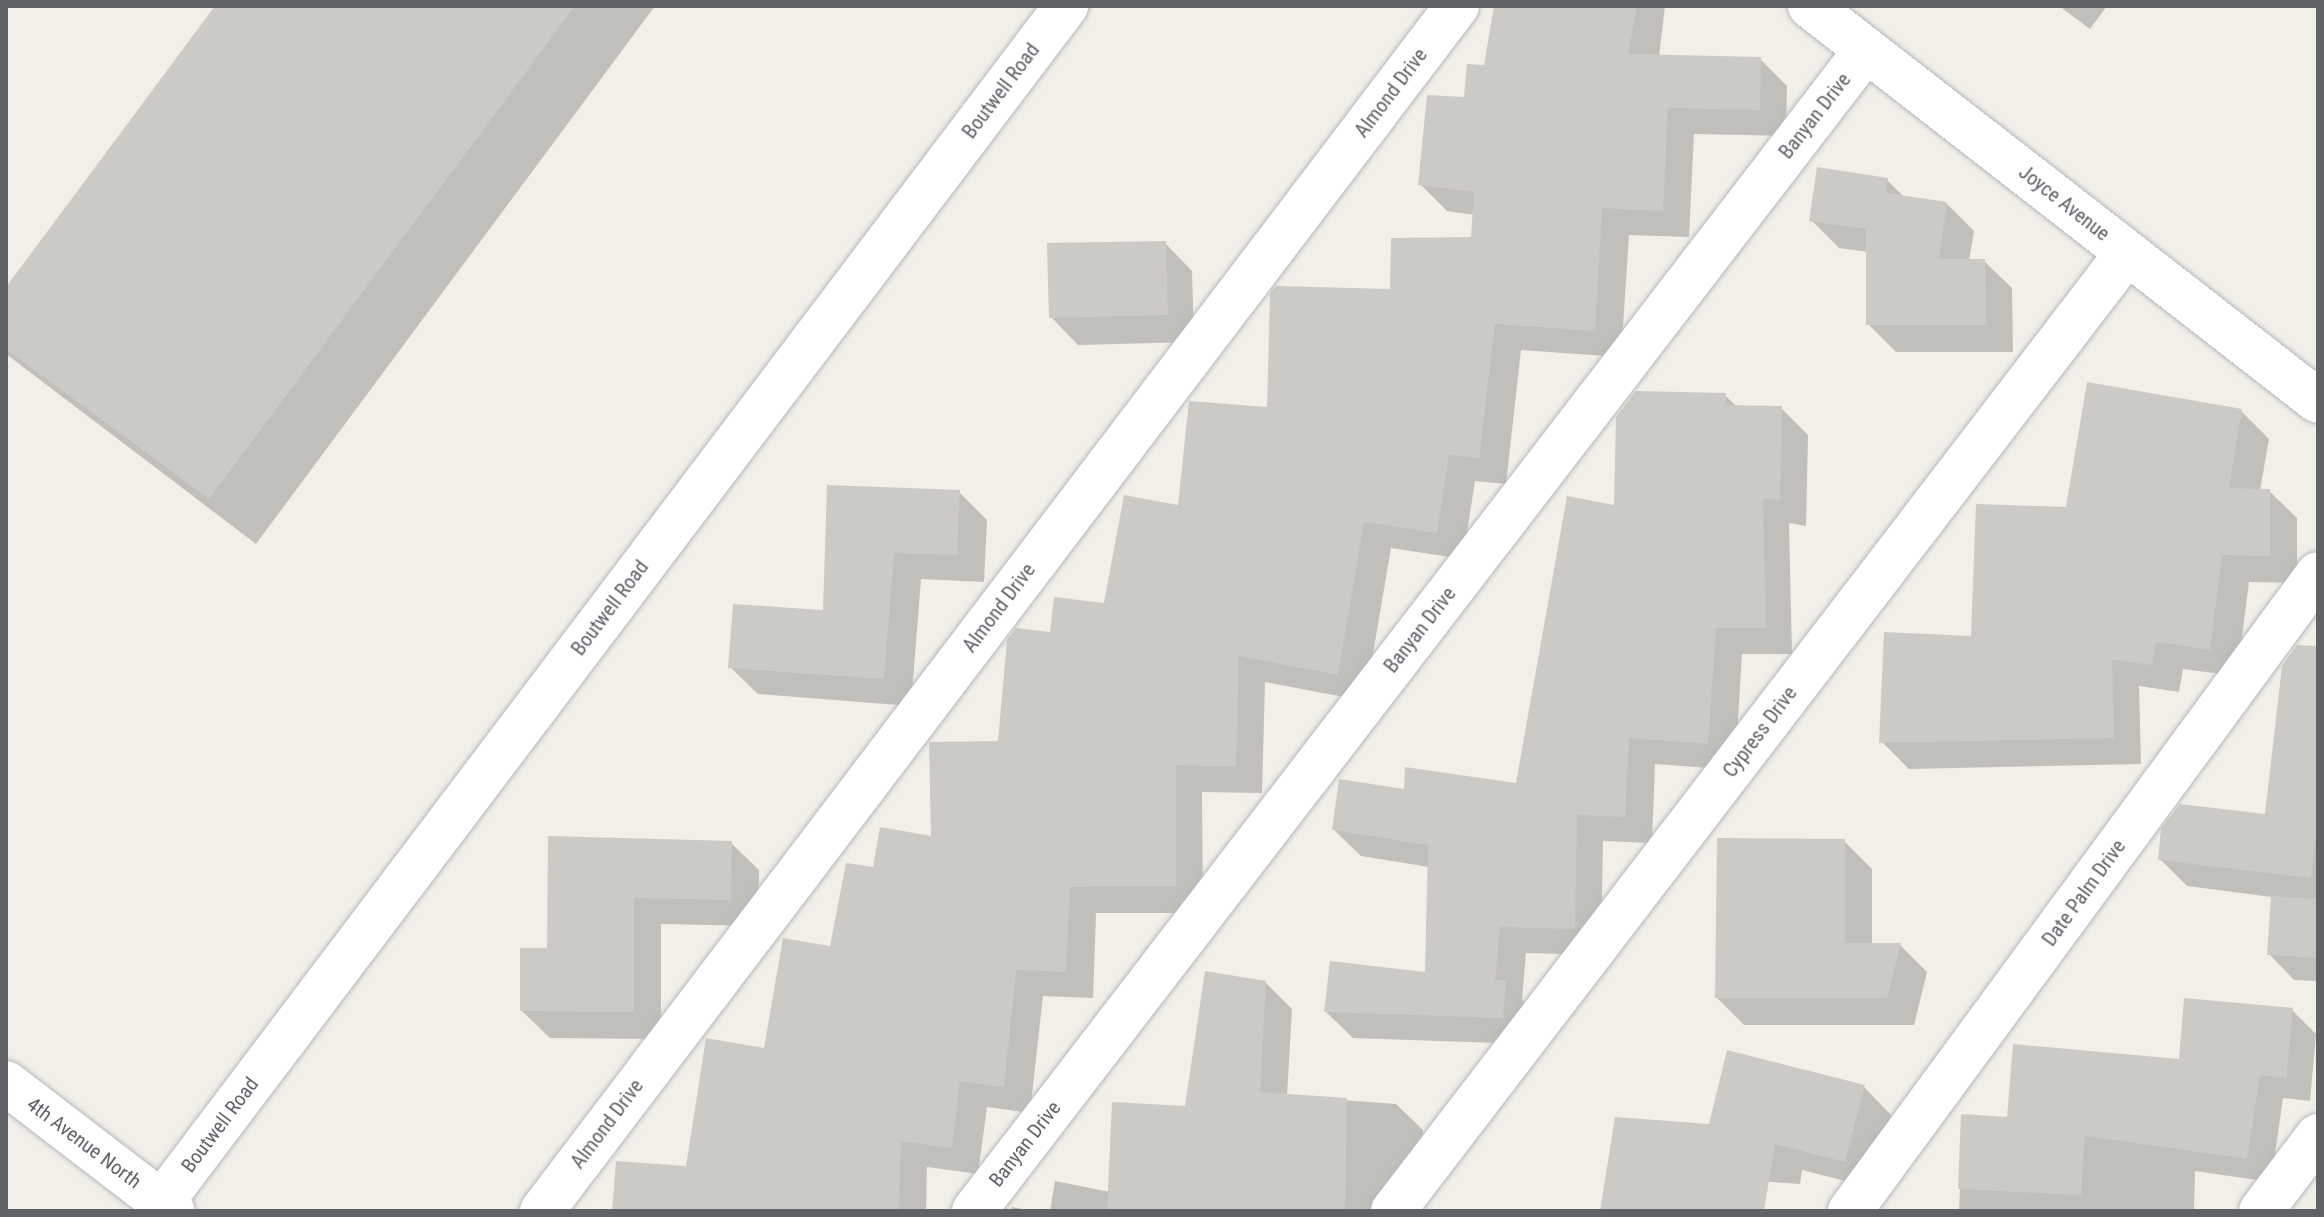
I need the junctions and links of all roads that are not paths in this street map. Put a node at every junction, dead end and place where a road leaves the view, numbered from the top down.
1 (1066, 6) edge
2 (1457, 6) edge
3 (1810, 6) edge
4 (1866, 50) junction
5 (2127, 253) junction
6 (2318, 401) edge
7 (2318, 574) edge
8 (6, 1083) edge
9 (2318, 1136) edge
10 (163, 1208) edge
11 (542, 1211) edge
12 (974, 1211) edge
13 (1393, 1211) edge
14 (1850, 1211) edge
15 (2261, 1211) edge

1 - 10 street, Boutwell Road
2 - 11 street, Almond Drive
3 - 4 street, Joyce Avenue
4 - 5 street, Joyce Avenue
4 - 12 street, Banyan Drive
5 - 6 street, Joyce Avenue
5 - 13 street, Cypress Drive
7 - 14 street, Date Palm Drive
8 - 10 street, 4th Avenue North
9 - 15 street

